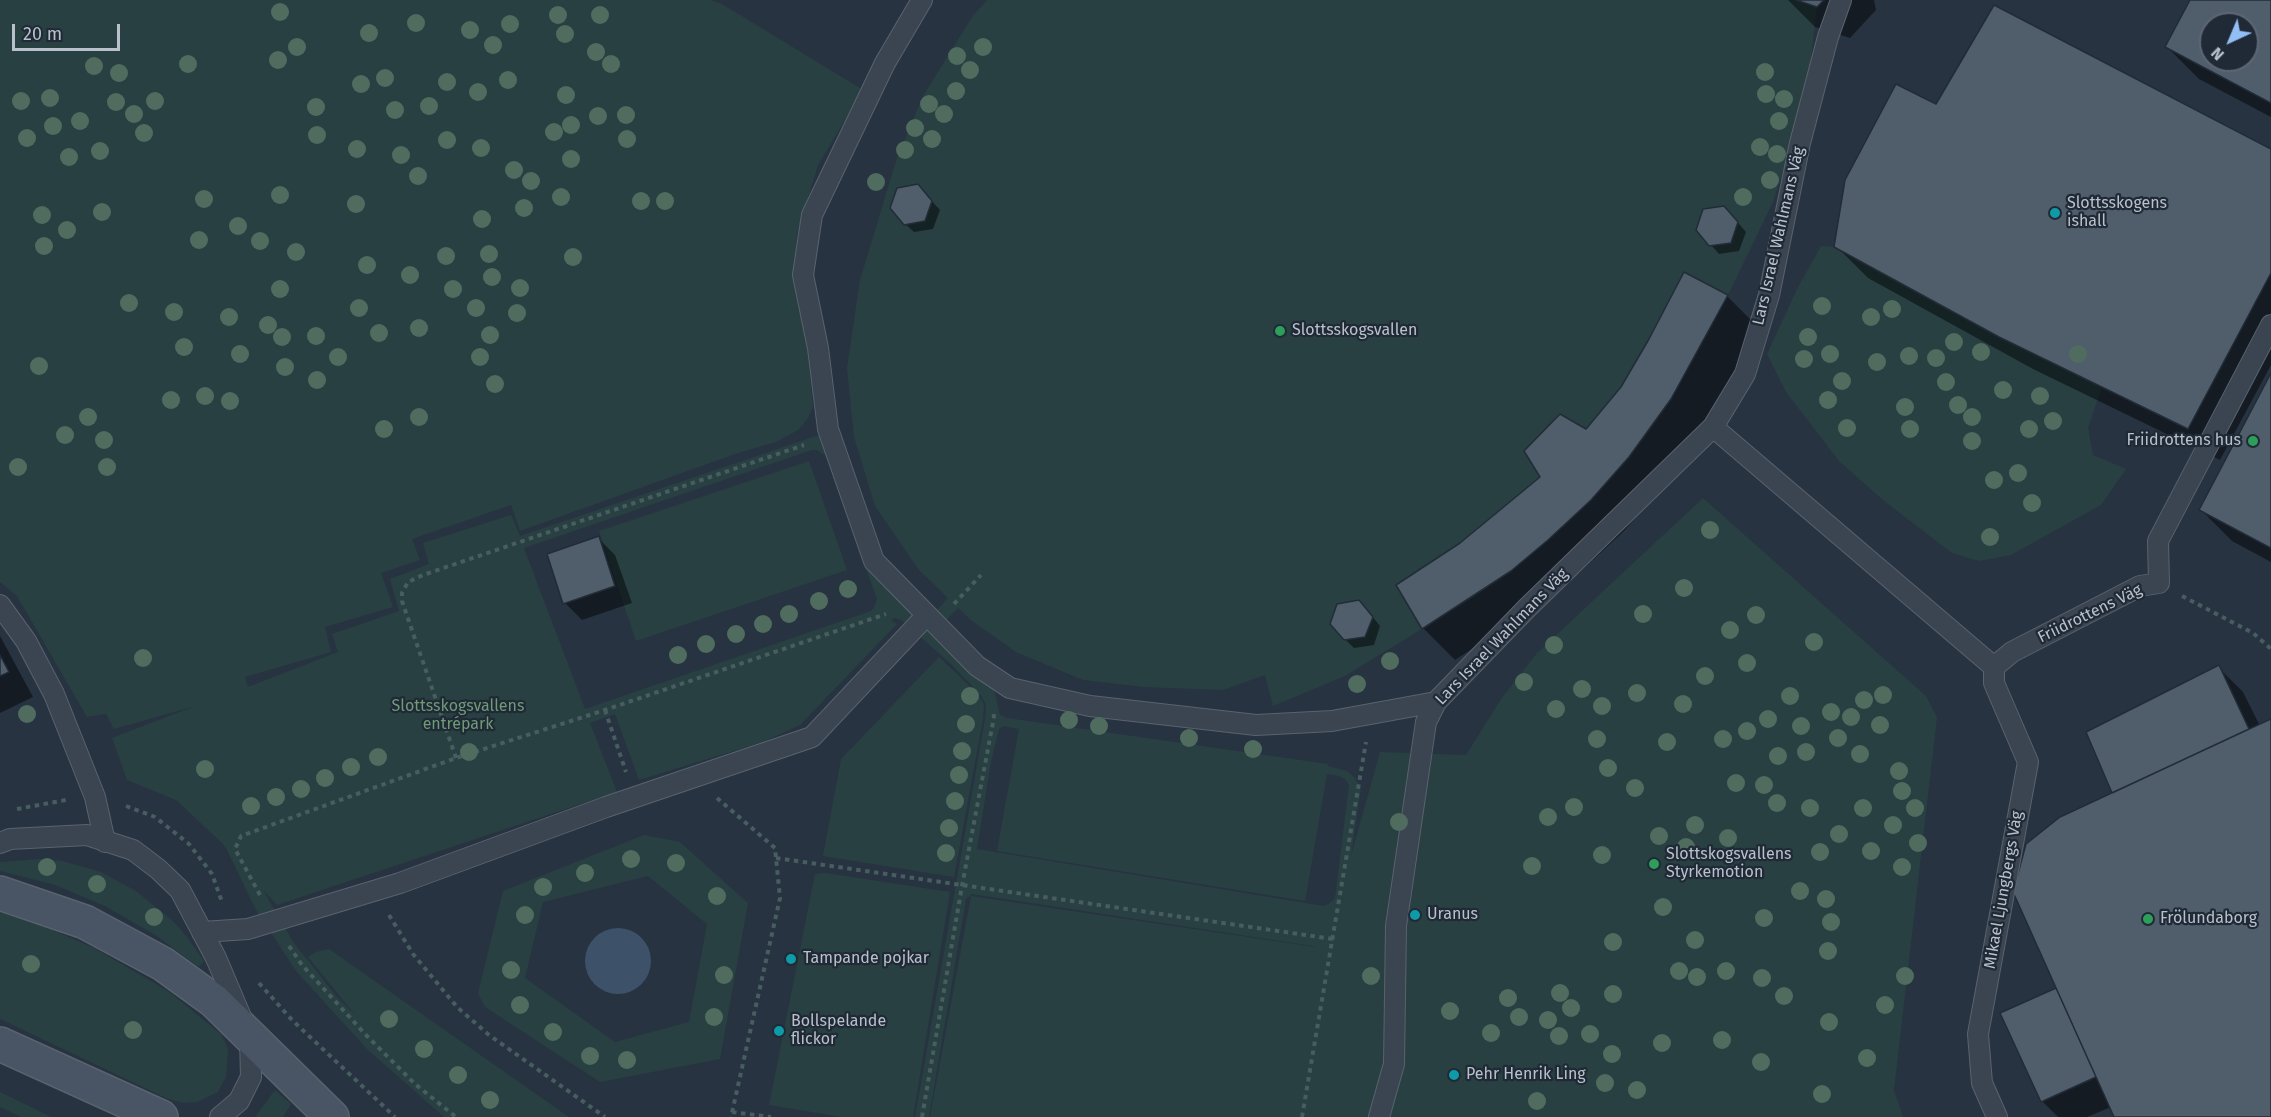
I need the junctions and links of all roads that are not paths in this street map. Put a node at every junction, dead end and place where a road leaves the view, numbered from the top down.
1 (922, 0) edge
2 (1841, 0) edge
3 (2271, 326) edge
4 (1713, 427) junction
5 (0, 605) edge
6 (926, 616) junction
7 (1994, 667) junction
8 (1436, 702) junction
9 (105, 842) junction
10 (0, 843) edge
11 (0, 893) edge
12 (202, 932) junction
13 (250, 1038) junction
14 (0, 1044) edge
15 (161, 1117) edge
16 (220, 1117) edge
17 (332, 1117) edge
18 (1379, 1117) edge
19 (1997, 1117) edge

1 - 6 lane
2 - 4 lane, Lars Israel Wahlmans Väg
3 - 7 lane, Friidrottens Väg
4 - 7 lane
4 - 8 lane, Lars Israel Wahlmans Väg
5 - 9 lane
6 - 8 lane
6 - 12 lane
7 - 19 lane, Mikael Ljungbergs Väg
8 - 18 lane, Lars Israel Wahlmans Väg
9 - 10 lane
9 - 12 lane
11 - 13 main road
12 - 13 lane
13 - 16 lane
13 - 17 main road
14 - 15 main road

